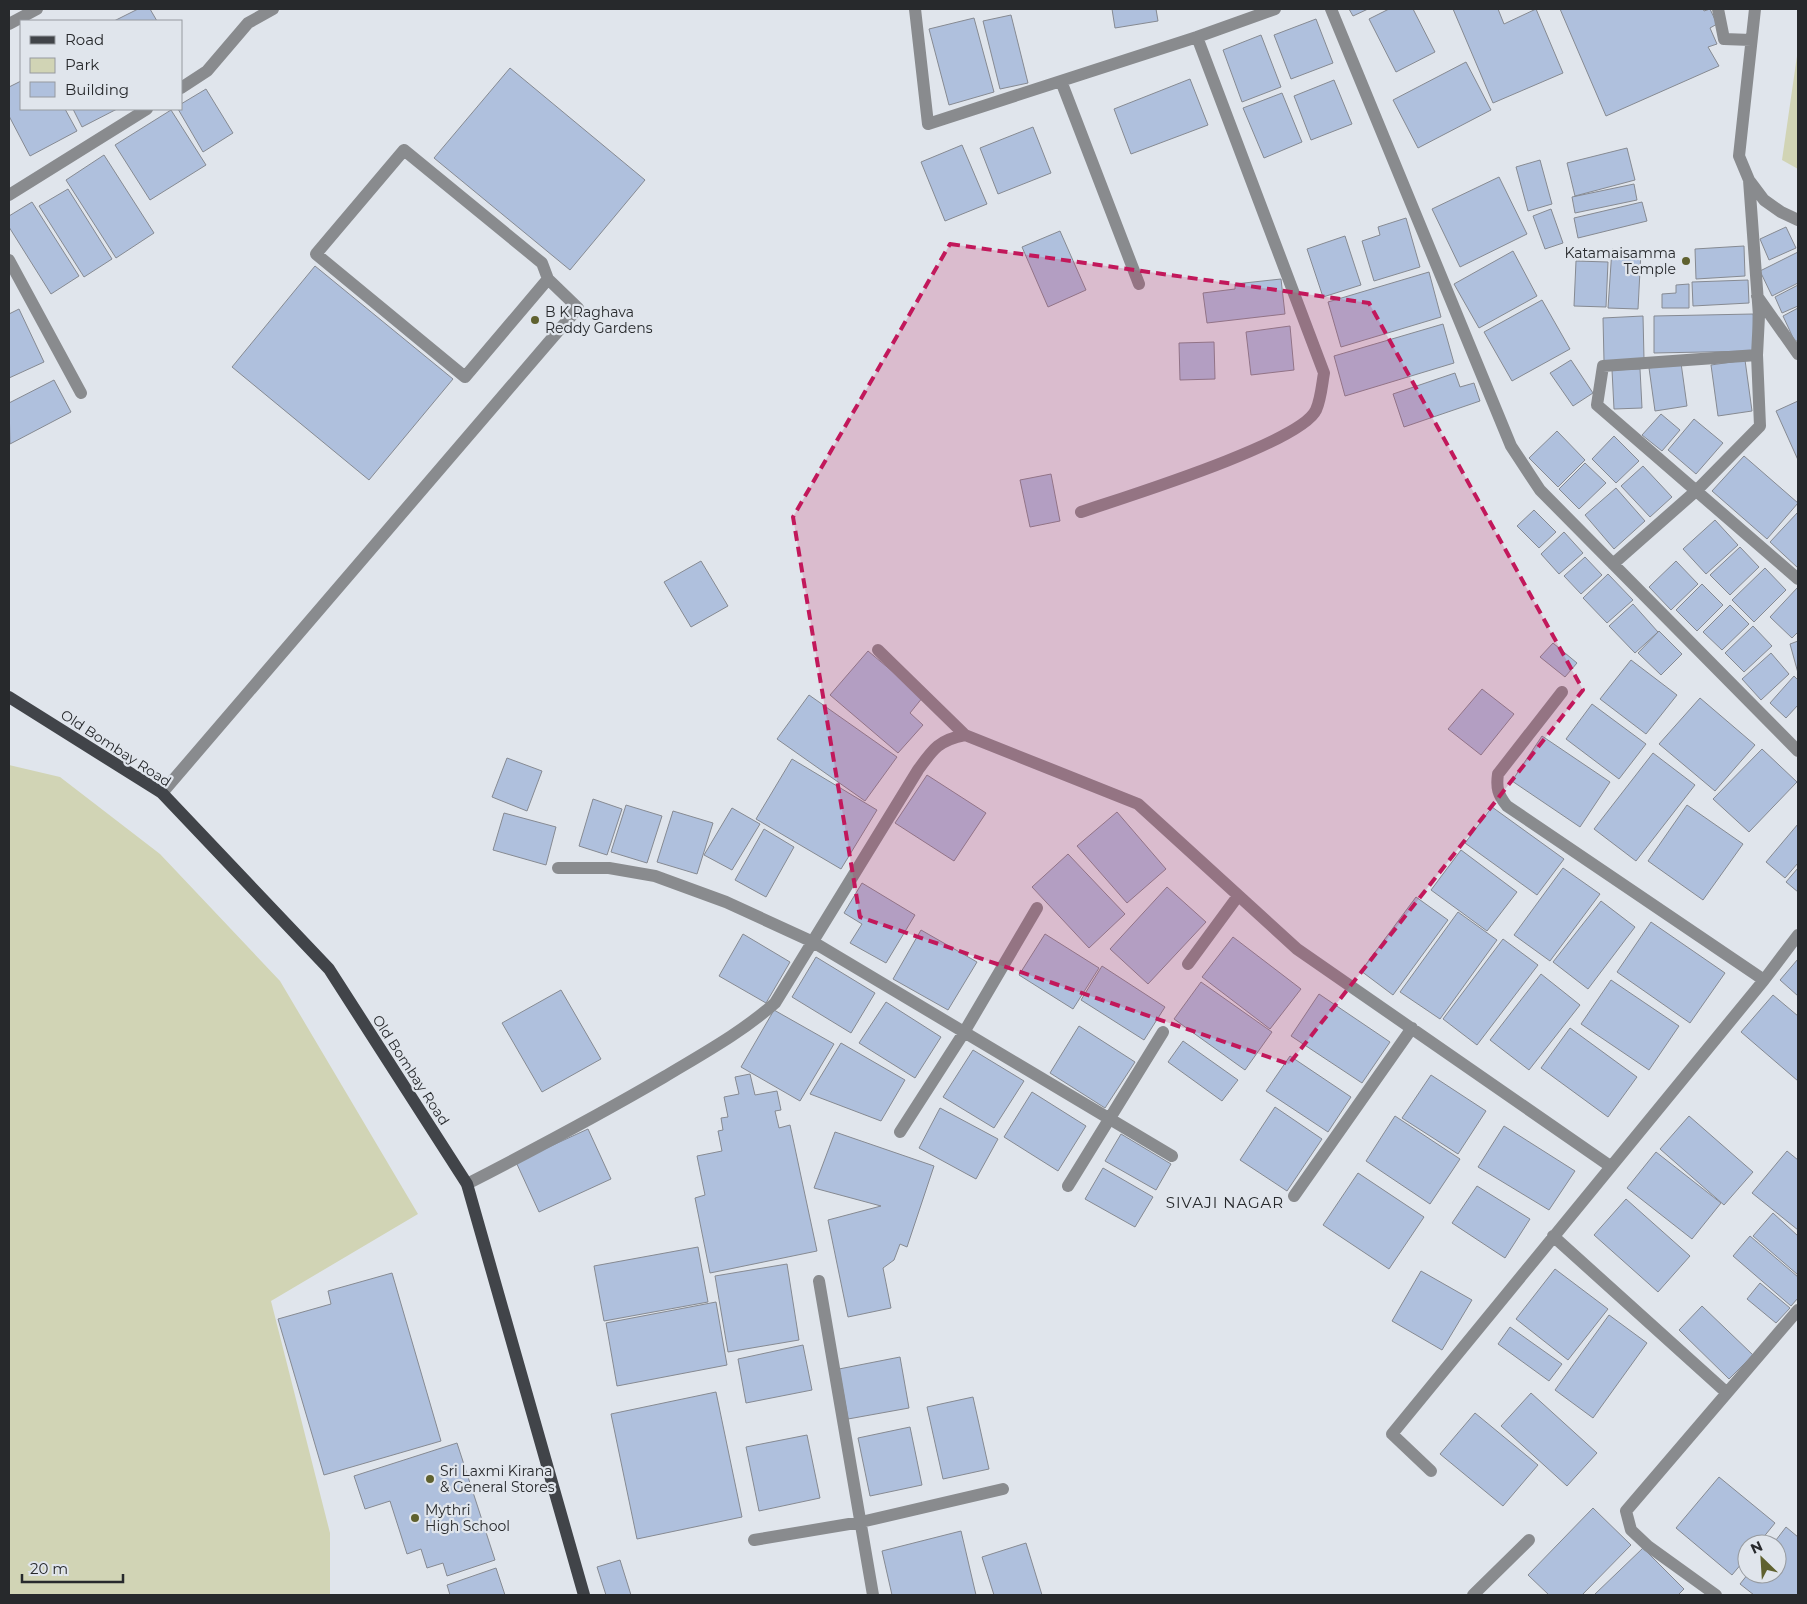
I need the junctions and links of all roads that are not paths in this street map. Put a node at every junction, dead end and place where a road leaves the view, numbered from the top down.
1 (37, 9) edge
2 (915, 9) edge
3 (1275, 9) edge
4 (1331, 9) edge
5 (1718, 9) edge
6 (1755, 9) edge
7 (266, 10) edge
8 (9, 24) edge
9 (1196, 37) junction
10 (1751, 40) junction
11 (1061, 81) junction
12 (182, 87) edge
13 (145, 110) edge
14 (1749, 180) junction
15 (9, 194) edge
16 (1798, 220) edge
17 (9, 260) edge
18 (548, 279) junction
19 (1138, 284) dead end
20 (1757, 296) junction
21 (1798, 354) edge
22 (1757, 355) junction
23 (81, 393) dead end
24 (1697, 490) junction
25 (1082, 512) dead end
26 (1613, 564) junction
27 (1798, 578) edge
28 (878, 650) dead end
29 (1562, 692) dead end
30 (9, 697) edge
31 (965, 735) junction
32 (1798, 751) edge
33 (162, 793) junction
34 (558, 868) dead end
35 (1238, 896) junction
36 (1037, 908) dead end
37 (1798, 935) edge
38 (813, 942) junction
39 (1188, 964) dead end
40 (1764, 980) junction
41 (1412, 1028) junction
42 (1163, 1032) dead end
43 (963, 1034) junction
44 (1110, 1120) junction
45 (900, 1132) dead end
46 (1172, 1156) dead end
47 (1610, 1166) junction
48 (466, 1184) junction
49 (1068, 1186) dead end
50 (1294, 1196) dead end
51 (1553, 1236) junction
52 (819, 1281) dead end
53 (1798, 1310) edge
54 (1726, 1393) junction
55 (1431, 1471) dead end
56 (1003, 1489) dead end
57 (862, 1522) junction
58 (754, 1540) dead end
59 (1529, 1540) dead end
60 (584, 1595) edge
61 (873, 1595) edge
62 (1473, 1595) edge
63 (1716, 1595) edge

1 - 8 street
2 - 11 street
3 - 9 street
4 - 26 street
5 - 10 street
6 - 10 street
7 - 12 street
9 - 11 street
9 - 25 street
10 - 14 street
11 - 19 street
13 - 15 street
14 - 16 street
14 - 20 street
17 - 23 street
18 - 18 street
18 - 33 street
20 - 21 street
20 - 22 street
22 - 24 street
22 - 24 street
24 - 26 street
24 - 27 street
26 - 32 street
28 - 31 street
29 - 40 street
30 - 33 main road, Old Bombay Road
31 - 35 street
31 - 38 street
33 - 48 main road, Old Bombay Road
34 - 38 street
35 - 39 street
35 - 41 street
36 - 43 street
37 - 40 street
38 - 43 street
38 - 48 street
40 - 47 street
41 - 47 street
41 - 50 street
42 - 44 street
43 - 44 street
43 - 45 street
44 - 46 street
44 - 49 street
47 - 51 street
48 - 60 main road, Old Bombay Road
51 - 54 street
51 - 55 street
52 - 57 street
53 - 54 street
54 - 63 street
56 - 57 street
57 - 58 street
57 - 61 street
59 - 62 street

